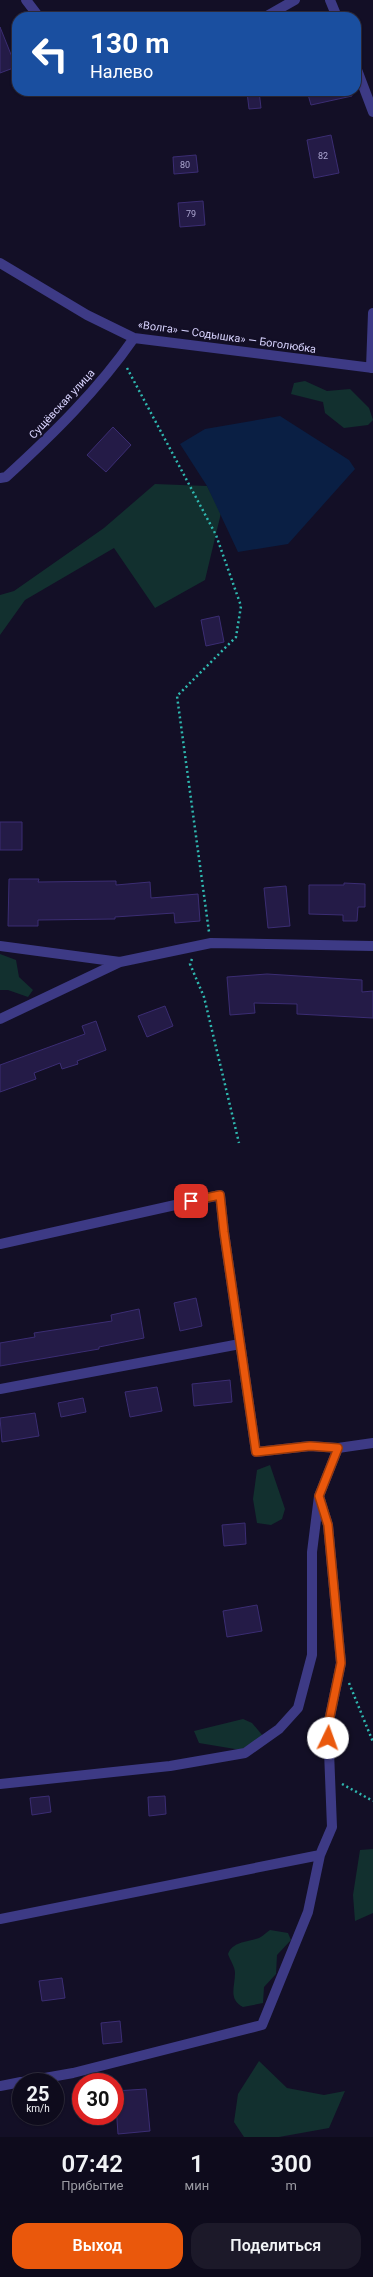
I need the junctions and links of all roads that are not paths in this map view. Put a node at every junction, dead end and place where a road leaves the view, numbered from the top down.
1 (26, 0) edge
2 (295, 0) edge
3 (330, 0) edge
4 (35, 12) edge
5 (274, 12) edge
6 (335, 12) edge
7 (361, 81) edge
8 (373, 112) edge
9 (0, 263) edge
10 (373, 313) edge
11 (134, 338) junction
12 (372, 368) edge
13 (0, 478) edge
14 (0, 946) edge
15 (373, 946) edge
16 (120, 962) junction
17 (0, 1019) edge
18 (0, 1244) edge
19 (240, 1344) junction
20 (0, 1389) edge
21 (373, 1443) edge
22 (338, 1448) junction
23 (319, 1496) junction
24 (0, 1784) edge
25 (320, 1855) junction
26 (0, 1919) edge
27 (64, 2075) edge
28 (12, 2084) edge
29 (0, 2086) edge

1 - 4 street
2 - 5 street
3 - 6 street
7 - 8 street
9 - 11 street, «Волга» — Содышка» — Боголюбка
10 - 12 street
11 - 12 street, «Волга» — Содышка» — Боголюбка
11 - 13 street, Сущёвская улица
14 - 16 street
15 - 16 street
16 - 17 street
18 - 19 street
19 - 20 street
19 - 22 street
21 - 22 street
22 - 23 street
23 - 24 street
23 - 25 street
25 - 26 street
25 - 27 street
28 - 29 street

